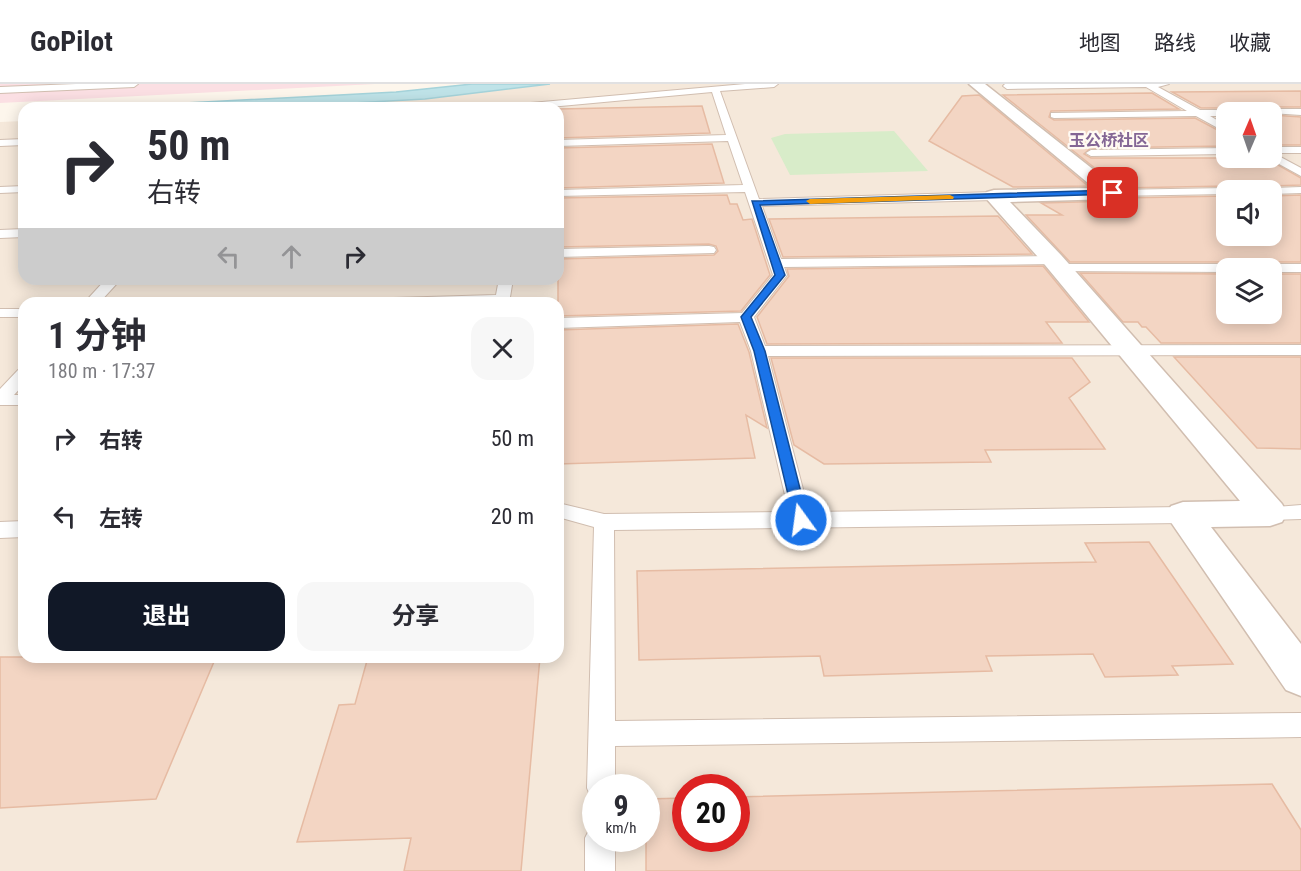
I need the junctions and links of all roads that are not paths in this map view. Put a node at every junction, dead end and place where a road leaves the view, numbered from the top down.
1 (134, 84) edge
2 (774, 84) edge
3 (976, 84) edge
4 (1148, 84) edge
5 (1165, 84) edge
6 (1007, 86) dead end
7 (715, 89) junction
8 (0, 90) edge
9 (564, 103) edge
10 (1282, 112) edge
11 (1301, 112) edge
12 (1198, 113) junction
13 (1216, 113) edge
14 (1054, 115) dead end
15 (1216, 124) edge
16 (732, 138) junction
17 (18, 142) edge
18 (0, 143) edge
19 (564, 143) edge
20 (1282, 150) edge
21 (1301, 150) edge
22 (1216, 151) edge
23 (1091, 153) dead end
24 (1282, 162) edge
25 (1301, 172) edge
26 (18, 189) edge
27 (750, 189) junction
28 (0, 190) edge
29 (1301, 190) edge
30 (1216, 191) edge
31 (1282, 191) edge
32 (564, 193) edge
33 (1113, 193) junction
34 (994, 196) junction
35 (755, 203) junction
36 (18, 233) edge
37 (0, 234) edge
38 (710, 250) dead end
39 (564, 253) edge
40 (776, 263) junction
41 (1056, 264) junction
42 (1301, 268) edge
43 (108, 285) edge
44 (97, 297) edge
45 (18, 312) edge
46 (0, 313) edge
47 (746, 317) junction
48 (564, 323) edge
49 (1128, 350) junction
50 (759, 351) junction
51 (1301, 351) edge
52 (18, 380) edge
53 (0, 400) edge
54 (18, 400) edge
55 (564, 510) edge
56 (1301, 512) edge
57 (1270, 513) junction
58 (1183, 515) junction
59 (801, 520) junction
60 (603, 522) junction
61 (18, 529) edge
62 (0, 530) edge
63 (1301, 677) edge
64 (1301, 725) edge
65 (602, 734) junction
66 (601, 774) edge
67 (600, 852) edge
68 (600, 871) edge

1 - 8 lane
2 - 7 lane
3 - 33 street
4 - 5 lane
4 - 6 lane
4 - 12 lane
7 - 9 lane
7 - 16 lane
10 - 11 lane
12 - 13 lane
12 - 14 lane
12 - 15 lane
16 - 19 lane
16 - 27 lane
17 - 18 lane
20 - 21 lane
22 - 23 lane
24 - 25 lane
26 - 28 lane
27 - 32 lane
27 - 35 lane
29 - 31 lane
30 - 33 lane
33 - 34 street
34 - 35 lane
34 - 41 street
35 - 40 lane
36 - 37 lane
38 - 39 lane
40 - 41 lane
40 - 47 lane
41 - 42 lane
41 - 49 street
43 - 44 lane
45 - 46 lane
47 - 48 lane
47 - 50 lane
49 - 50 lane
49 - 51 lane
49 - 57 street
50 - 59 lane
52 - 53 lane
53 - 54 lane
55 - 60 lane
56 - 57 lane
57 - 58 street
58 - 59 lane
58 - 63 street
59 - 60 lane
60 - 65 lane
61 - 62 lane
64 - 65 lane
65 - 66 lane
67 - 68 lane

